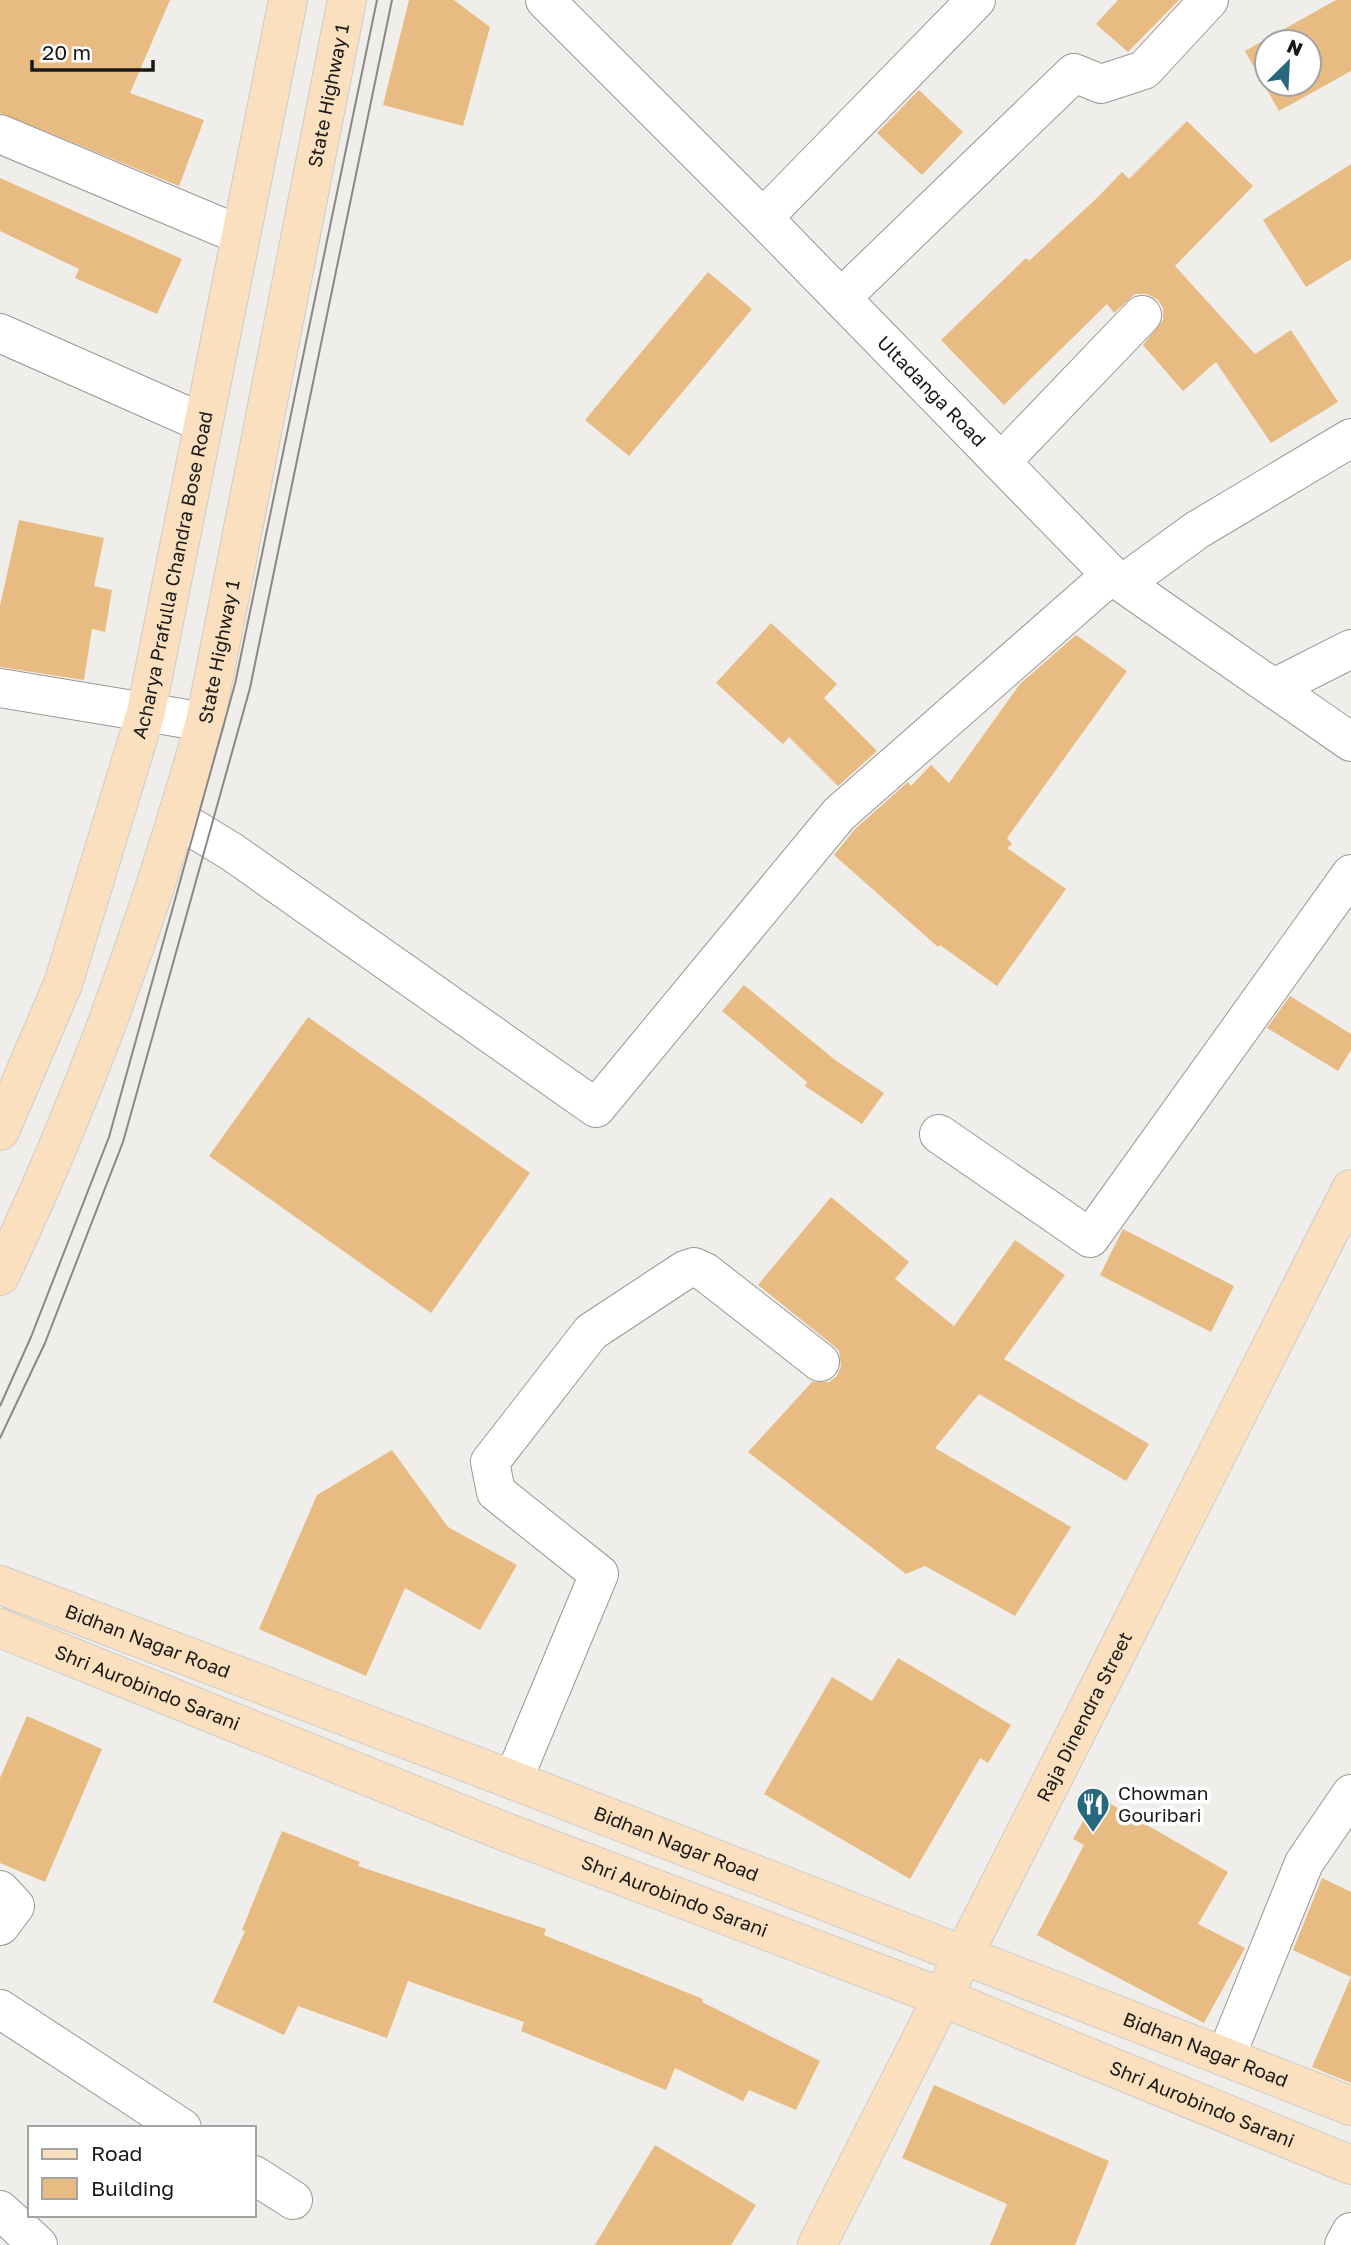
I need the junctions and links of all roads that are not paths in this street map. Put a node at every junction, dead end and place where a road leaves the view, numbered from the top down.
1 (288, 0) edge
2 (347, 0) edge
3 (545, 0) edge
4 (976, 0) edge
5 (1209, 0) edge
6 (0, 134) edge
7 (763, 218) junction
8 (240, 235) junction
9 (841, 298) junction
10 (1142, 315) dead end
11 (0, 332) edge
12 (203, 423) junction
13 (1351, 438) edge
14 (1001, 462) junction
15 (1117, 579) junction
16 (1351, 649) edge
17 (0, 688) edge
18 (1274, 688) junction
19 (146, 712) junction
20 (205, 722) junction
21 (1351, 742) edge
22 (178, 819) junction
23 (1351, 874) edge
24 (0, 1131) edge
25 (939, 1134) dead end
26 (1351, 1189) edge
27 (0, 1276) edge
28 (820, 1362) dead end
29 (0, 1585) edge
30 (0, 1628) edge
31 (513, 1780) junction
32 (1351, 1794) edge
33 (0, 1890) edge
34 (0, 1926) edge
35 (965, 1955) junction
36 (944, 1998) junction
37 (0, 2009) edge
38 (1226, 2056) junction
39 (1351, 2106) edge
40 (179, 2126) edge
41 (1351, 2165) edge
42 (256, 2176) edge
43 (293, 2200) dead end
44 (0, 2210) edge
45 (1351, 2232) edge
46 (38, 2245) edge
47 (817, 2245) edge
48 (1344, 2245) edge

1 - 8 main road, Acharya Prafulla Chandra Bose Road
2 - 20 main road, State Highway 1
3 - 7 street, Ultadanga Road
4 - 7 street
5 - 9 street
6 - 8 street
7 - 9 street, Ultadanga Road
8 - 12 main road, Acharya Prafulla Chandra Bose Road
9 - 14 street, Ultadanga Road
10 - 14 street
11 - 12 street
12 - 19 main road, Acharya Prafulla Chandra Bose Road
13 - 15 street
14 - 15 street, Ultadanga Road
15 - 18 street, Ultadanga Road
15 - 22 street
16 - 18 street
17 - 19 street
18 - 21 street, Ultadanga Road
19 - 20 street
19 - 24 main road, Acharya Prafulla Chandra Bose Road
20 - 22 main road, State Highway 1
22 - 27 main road, State Highway 1
23 - 25 street
26 - 35 main road, Raja Dinendra Street
28 - 31 street
29 - 31 main road, Bidhan Nagar Road
30 - 36 main road, Shri Aurobindo Sarani
31 - 35 main road, Bidhan Nagar Road
32 - 38 street
33 - 34 street
35 - 36 main road, Raja Dinendra Street
35 - 38 main road, Bidhan Nagar Road
36 - 41 main road, Shri Aurobindo Sarani
36 - 47 main road, Raja Dinendra Street
37 - 40 street
38 - 39 main road, Bidhan Nagar Road
42 - 43 street
44 - 46 street
45 - 48 street

